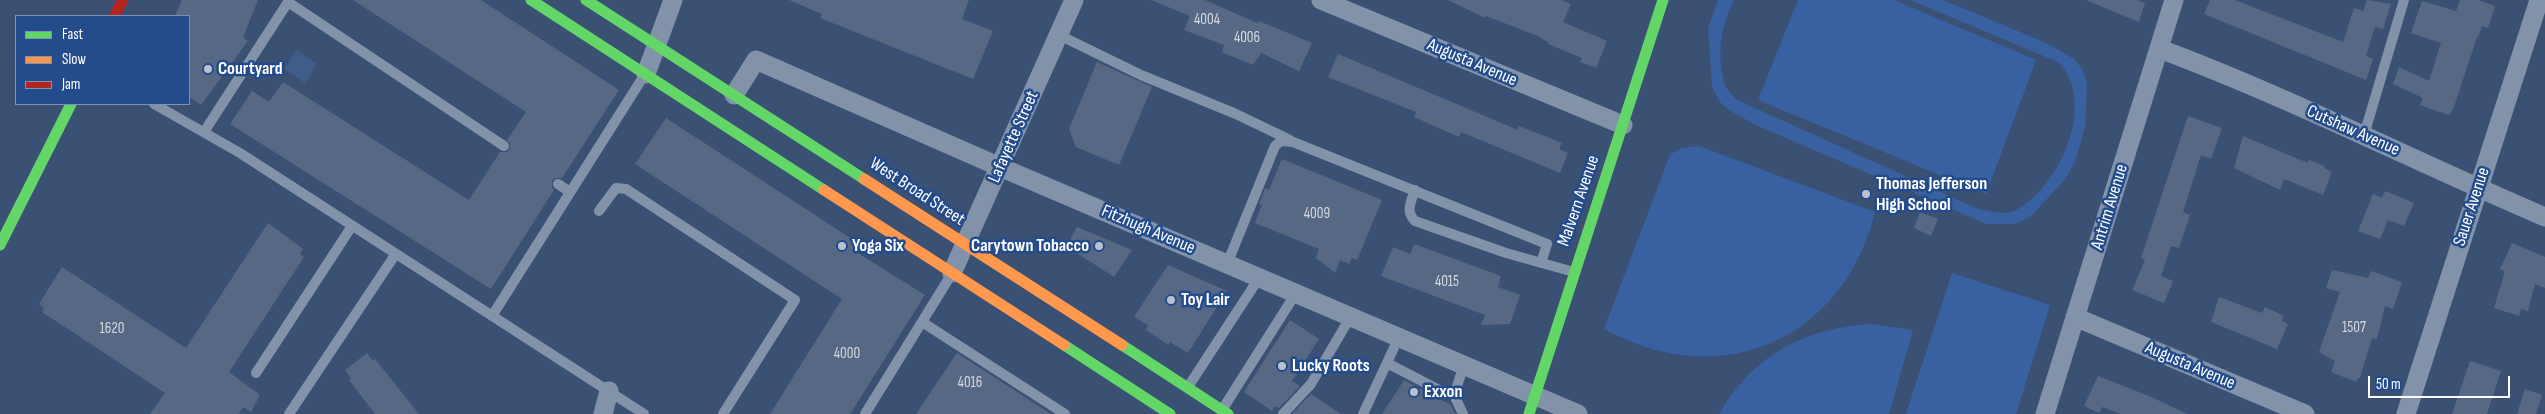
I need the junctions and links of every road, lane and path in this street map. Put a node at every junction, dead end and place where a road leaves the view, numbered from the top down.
1 (123, 0) edge
2 (531, 0) edge
3 (586, 0) edge
4 (673, 0) edge
5 (1074, 0) edge
6 (1321, 0) edge
7 (1663, 0) edge
8 (2404, 0) edge
9 (2539, 0) edge
10 (2168, 2) edge
11 (115, 15) edge
12 (1059, 35) junction
13 (656, 45) junction
14 (2160, 48) junction
15 (646, 74) junction
16 (734, 95) junction
17 (70, 105) edge
18 (156, 105) edge
19 (1623, 125) junction
20 (204, 132) junction
21 (2364, 135) junction
22 (1293, 142) junction
23 (504, 146) dead end
24 (1000, 167) junction
25 (558, 184) dead end
26 (2478, 188) junction
27 (1415, 190) junction
28 (570, 192) junction
29 (599, 211) dead end
30 (2545, 217) edge
31 (352, 226) junction
32 (965, 244) junction
33 (0, 245) edge
34 (395, 255) junction
35 (1541, 263) junction
36 (1227, 264) junction
37 (1574, 272) junction
38 (952, 273) junction
39 (1259, 278) junction
40 (1296, 293) junction
41 (492, 316) junction
42 (1351, 316) junction
43 (2075, 317) junction
44 (922, 322) junction
45 (1399, 337) junction
46 (1387, 363) junction
47 (1464, 365) junction
48 (256, 372) dead end
49 (1188, 388) junction
50 (609, 391) junction
51 (1454, 395) junction
52 (1535, 395) junction
53 (1225, 412) edge
54 (289, 414) edge
55 (603, 414) edge
56 (644, 414) edge
57 (723, 414) edge
58 (865, 414) edge
59 (1065, 414) edge
60 (1170, 414) edge
61 (1283, 414) edge
62 (1363, 414) edge
63 (1463, 414) edge
64 (1529, 414) edge
65 (1578, 414) edge
66 (2045, 414) edge
67 (2305, 414) edge
68 (2406, 414) edge

1 - 11 main road
2 - 15 main road
3 - 13 main road, West Broad Street
4 - 13 street
5 - 12 street, Lafayette Street
6 - 19 street, Augusta Avenue
7 - 19 main road, Malvern Avenue
8 - 21 lane
9 - 26 street, Sauer Avenue
10 - 14 street, Antrim Avenue
12 - 22 lane
12 - 24 street, Lafayette Street
13 - 15 street
13 - 16 main road, West Broad Street
14 - 21 street, Cutshaw Avenue
14 - 43 street, Antrim Avenue
15 - 28 lane
15 - 38 main road
16 - 24 street, Fitzhugh Avenue
16 - 32 main road, West Broad Street
17 - 33 main road
18 - 20 lane
19 - 37 main road, Malvern Avenue
20 - 23 lane
20 - 31 lane
21 - 26 street, Cutshaw Avenue
22 - 27 lane
22 - 36 lane
24 - 32 street, Lafayette Street
24 - 36 street, Fitzhugh Avenue
25 - 28 lane
26 - 30 street, Cutshaw Avenue
26 - 68 street, Sauer Avenue
27 - 35 lane
27 - 35 lane
28 - 41 lane
29 - 57 lane
31 - 34 lane
31 - 48 lane
32 - 38 street, Lafayette Street
32 - 49 main road, West Broad Street
34 - 41 lane
34 - 54 lane
35 - 37 lane
36 - 39 street, Fitzhugh Avenue
37 - 52 main road, Malvern Avenue
38 - 44 lane
38 - 60 main road
39 - 40 street, Fitzhugh Avenue
39 - 49 lane
40 - 42 street, Fitzhugh Avenue
40 - 53 lane
41 - 50 lane
42 - 45 street, Fitzhugh Avenue
42 - 61 lane
43 - 66 street, Antrim Avenue
43 - 67 street, Augusta Avenue
44 - 58 lane
44 - 59 lane
45 - 46 lane
45 - 47 street, Fitzhugh Avenue
46 - 51 lane
46 - 62 lane
47 - 51 lane
47 - 52 street, Fitzhugh Avenue
49 - 53 main road, West Broad Street
50 - 55 street
50 - 56 lane
51 - 63 lane
52 - 64 main road, Malvern Avenue
52 - 65 street, Fitzhugh Avenue

